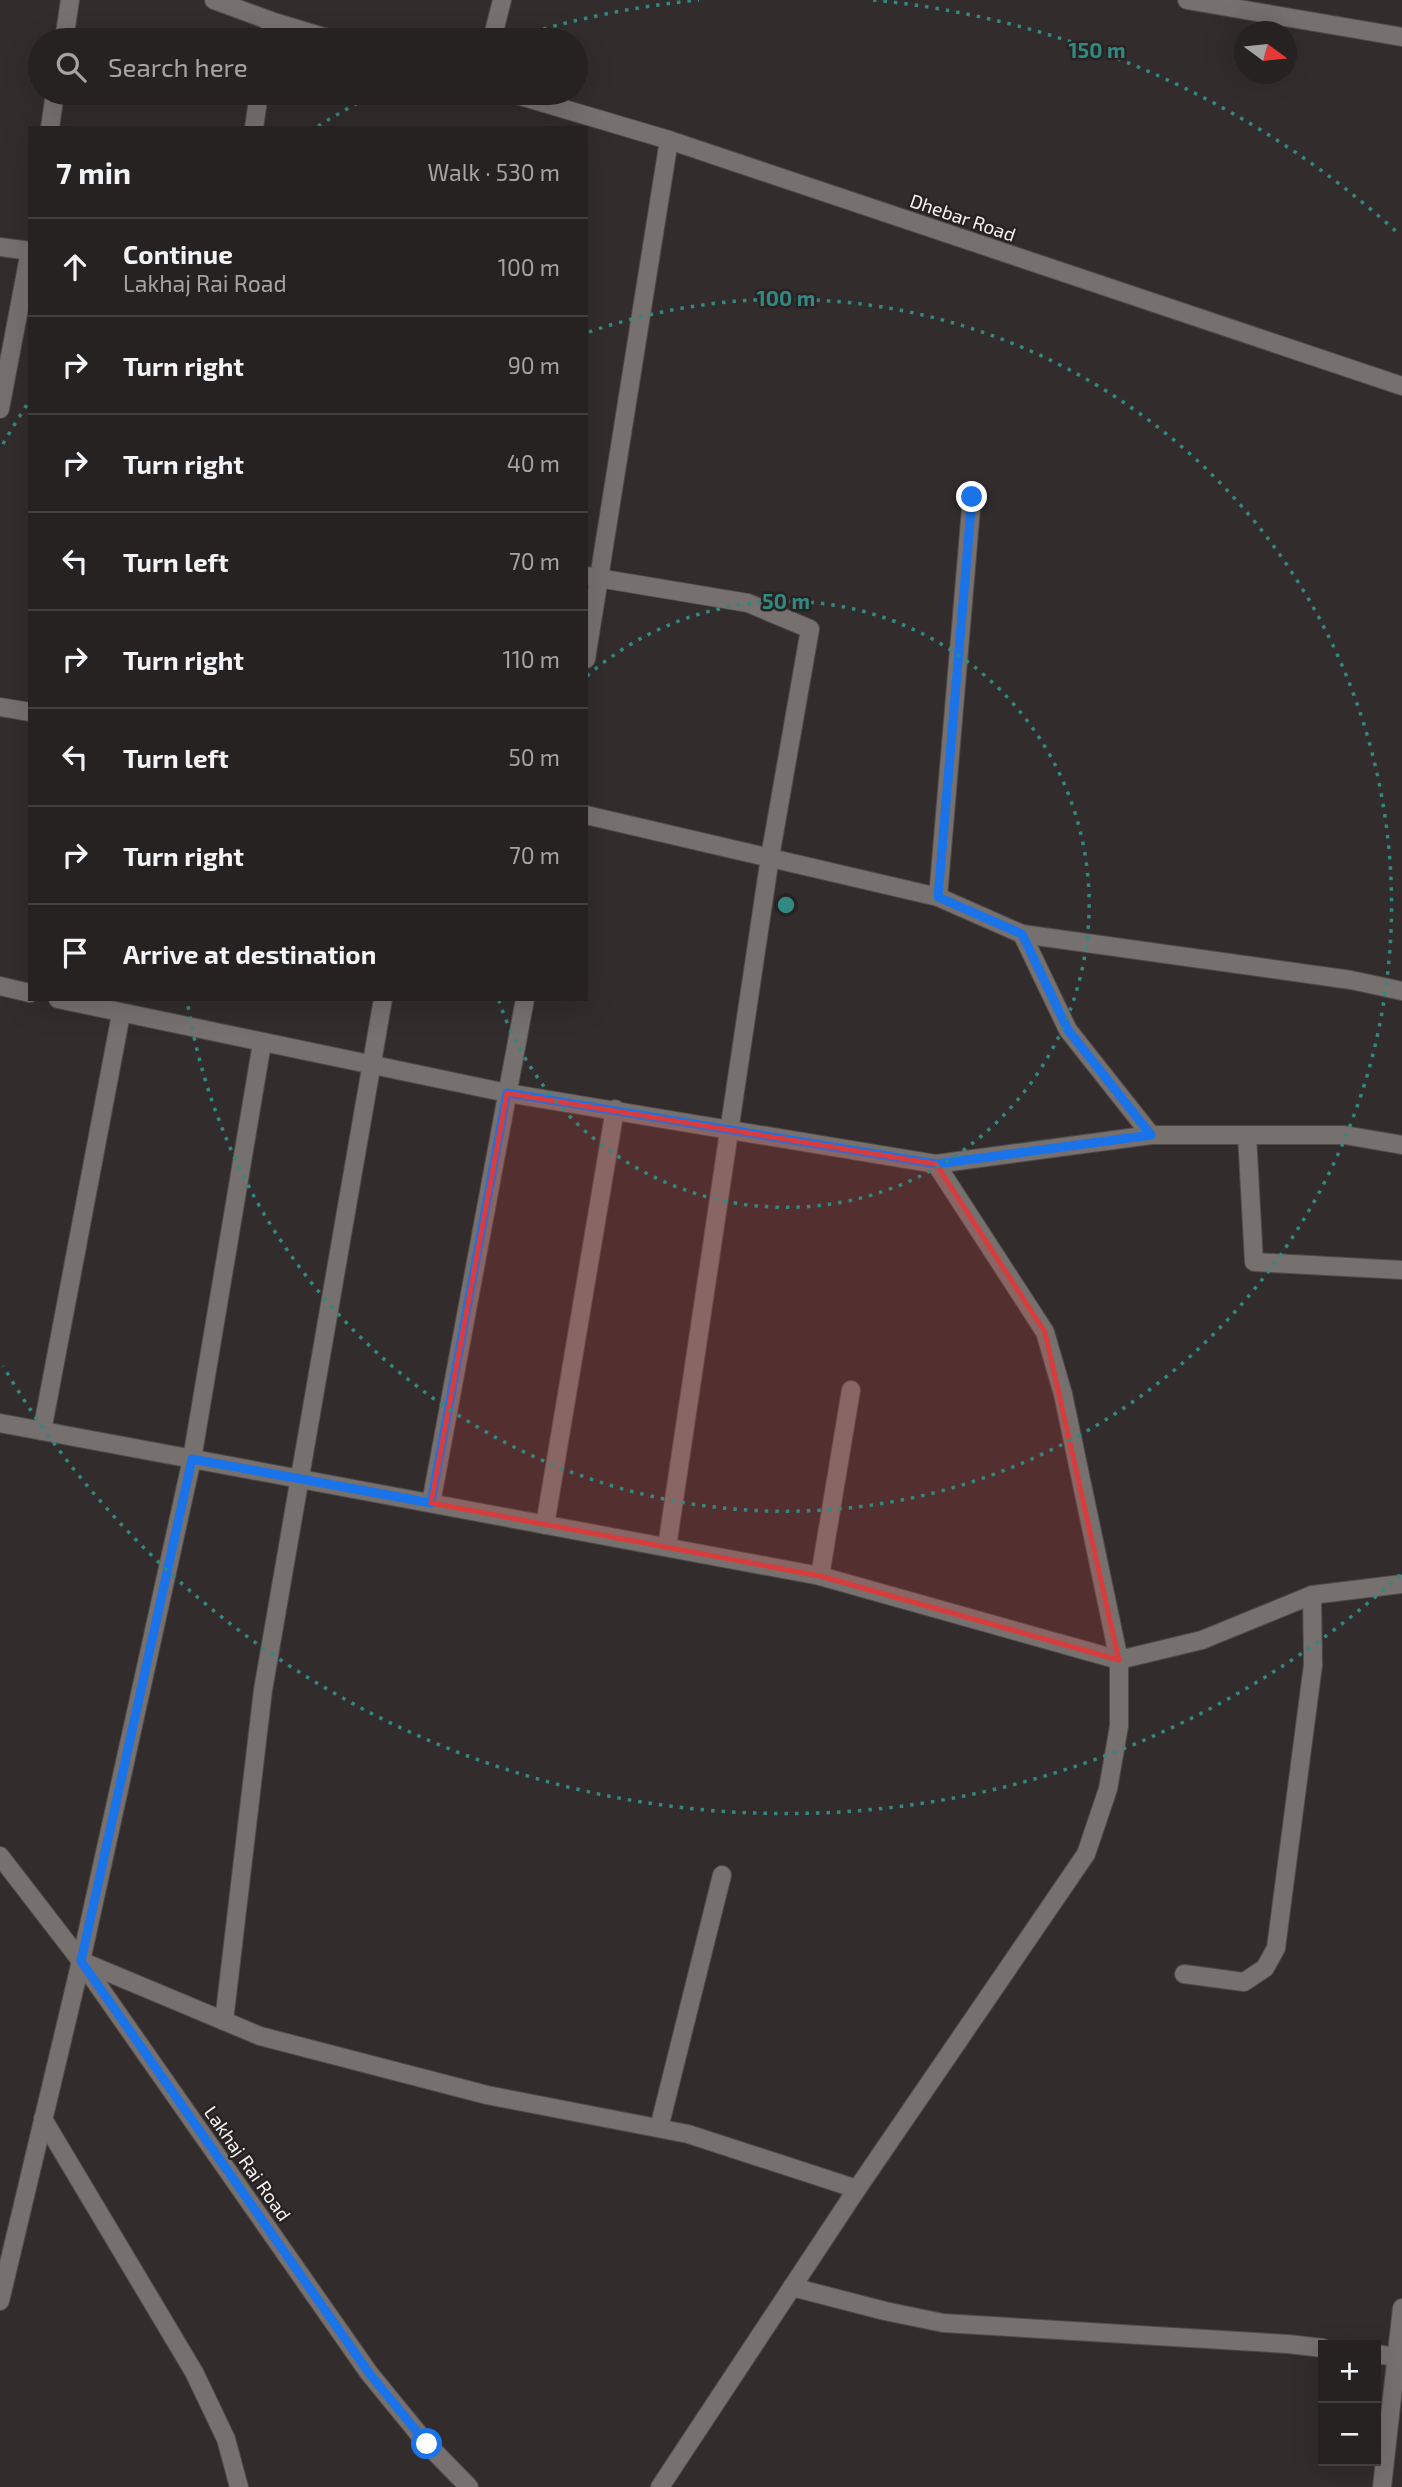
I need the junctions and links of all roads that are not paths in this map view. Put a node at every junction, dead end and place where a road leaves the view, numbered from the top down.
1 (70, 0) edge
2 (214, 0) edge
3 (502, 0) edge
4 (1187, 0) edge
5 (271, 21) junction
6 (66, 28) edge
7 (270, 28) edge
8 (294, 28) edge
9 (495, 28) edge
10 (1402, 37) edge
11 (53, 105) edge
12 (257, 105) edge
13 (551, 105) edge
14 (50, 126) edge
15 (254, 126) edge
16 (669, 140) junction
17 (0, 247) edge
18 (28, 251) edge
19 (28, 262) edge
20 (1402, 386) edge
21 (0, 409) edge
22 (972, 497) dead end
23 (593, 578) edge
24 (588, 636) edge
25 (0, 707) edge
26 (28, 712) edge
27 (588, 814) edge
28 (770, 858) junction
29 (938, 897) junction
30 (1022, 934) junction
31 (0, 986) edge
32 (1402, 991) edge
33 (28, 993) edge
34 (66, 1001) edge
35 (383, 1001) edge
36 (525, 1001) edge
37 (121, 1014) junction
38 (262, 1043) junction
39 (372, 1065) junction
40 (507, 1093) junction
41 (615, 1109) junction
42 (728, 1129) junction
43 (1151, 1135) junction
44 (1247, 1135) junction
45 (1402, 1145) edge
46 (936, 1164) junction
47 (1402, 1270) edge
48 (851, 1390) dead end
49 (0, 1423) edge
50 (42, 1431) junction
51 (192, 1459) junction
52 (299, 1478) junction
53 (431, 1503) junction
54 (545, 1525) junction
55 (667, 1547) junction
56 (821, 1576) junction
57 (1402, 1584) edge
58 (1312, 1595) junction
59 (1119, 1660) junction
60 (2, 1862) edge
61 (722, 1875) dead end
62 (81, 1961) junction
63 (1184, 1974) dead end
64 (224, 2021) junction
65 (43, 2119) junction
66 (659, 2128) junction
67 (857, 2189) junction
68 (792, 2287) junction
69 (0, 2301) edge
70 (1402, 2308) edge
71 (1318, 2347) edge
72 (1381, 2355) edge
73 (1396, 2357) junction
74 (239, 2487) edge
75 (469, 2487) edge
76 (660, 2487) edge
77 (1382, 2487) edge

1 - 6 street
2 - 5 street
3 - 9 street
4 - 10 street
5 - 7 street
5 - 8 street
11 - 14 street
12 - 15 street
13 - 16 street, Dhebar Road
16 - 20 street, Dhebar Road
16 - 23 street
17 - 18 street
19 - 21 street
22 - 29 street
23 - 24 street
23 - 28 street
25 - 26 street
27 - 28 street
28 - 29 street
28 - 42 street
29 - 30 street
30 - 32 street
30 - 43 street
31 - 33 street
34 - 37 street
35 - 39 street
36 - 40 street
37 - 38 street
37 - 50 street
38 - 39 street
38 - 51 street
39 - 40 street
39 - 52 street
40 - 41 street
40 - 53 street
41 - 42 street
41 - 54 street
42 - 46 street
42 - 55 street
43 - 44 street
43 - 46 street
44 - 45 street
44 - 47 street
46 - 59 street
48 - 56 street
49 - 50 street
50 - 51 street
51 - 52 street
51 - 62 street
52 - 53 street
52 - 64 street
53 - 54 street
54 - 55 street
55 - 56 street
56 - 59 street
57 - 58 street
58 - 59 street
58 - 63 street
59 - 67 street
60 - 62 street, Lakhaj Rai Road
61 - 66 street
62 - 64 street
62 - 65 street
62 - 75 street, Lakhaj Rai Road
64 - 66 street
65 - 69 street
65 - 74 street
66 - 67 street
67 - 68 street
68 - 71 street
68 - 76 street
70 - 73 street
72 - 73 street
73 - 77 street

